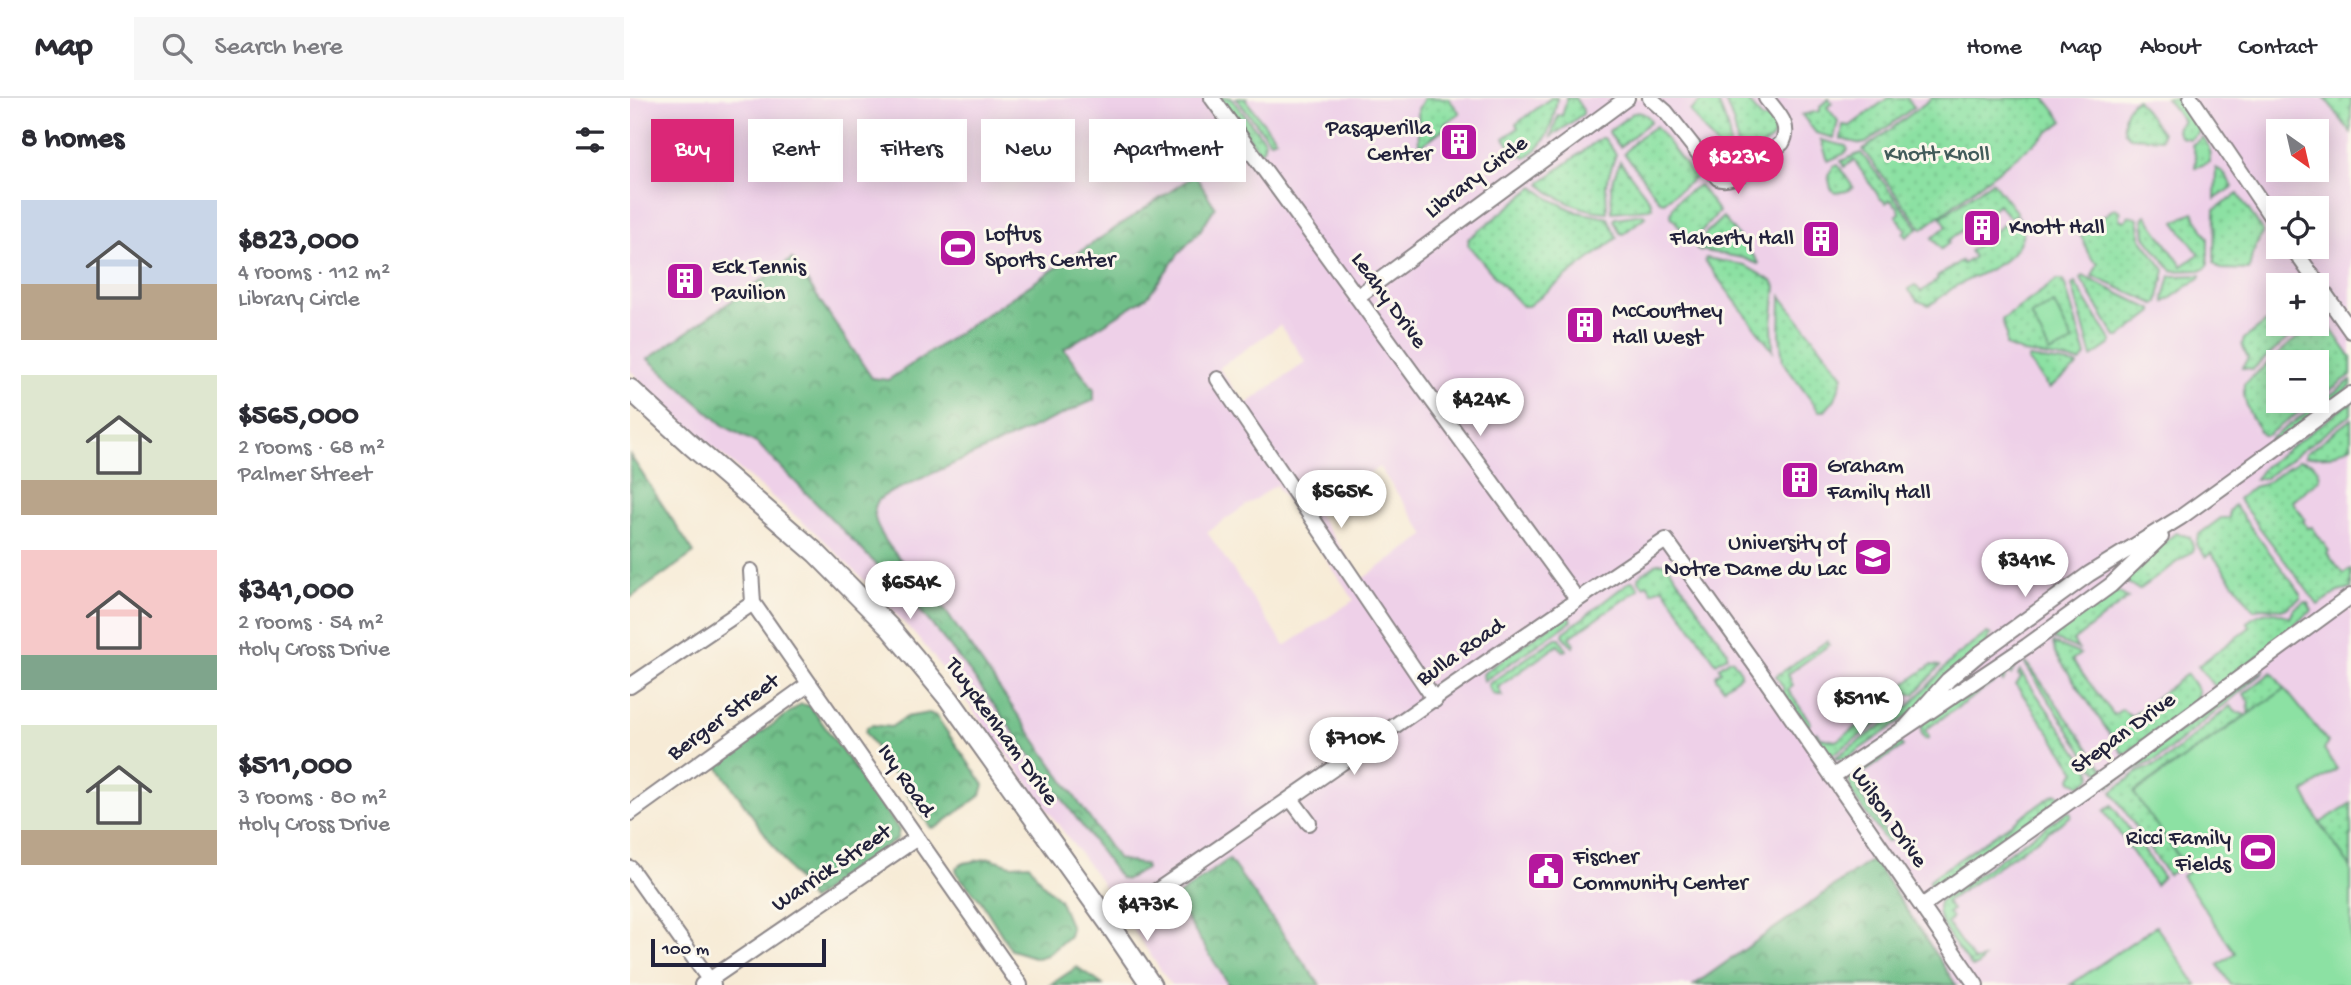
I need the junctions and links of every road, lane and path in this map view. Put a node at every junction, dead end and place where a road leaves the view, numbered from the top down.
1 (1212, 98) edge
2 (1626, 98) edge
3 (1650, 98) edge
4 (1766, 98) edge
5 (2190, 98) edge
6 (2266, 209) edge
7 (2300, 259) edge
8 (1357, 297) junction
9 (2351, 331) edge
10 (1218, 379) dead end
11 (630, 389) edge
12 (2351, 394) edge
13 (2182, 517) junction
14 (1666, 540) joint
15 (751, 571) dead end
16 (2351, 596) edge
17 (1577, 599) junction
18 (753, 603) junction
19 (809, 684) junction
20 (630, 687) edge
21 (1435, 700) junction
22 (1907, 726) junction
23 (1832, 777) junction
24 (1292, 799) junction
25 (630, 813) edge
26 (1309, 823) dead end
27 (918, 838) junction
28 (630, 868) edge
29 (1922, 906) junction
30 (1109, 923) junction
31 (708, 983) edge
32 (1020, 985) edge
33 (1151, 985) edge
34 (1976, 985) edge

1 - 8 street, Leahy Drive
2 - 8 street, Library Circle
3 - 4 street
5 - 6 street
7 - 9 street
8 - 17 street, Leahy Drive
10 - 21 street
11 - 30 street, Twyckenham Drive
12 - 13 street
13 - 22 street
13 - 22 street
14 - 17 street, Bulla Road
14 - 23 street, Wilson Drive
15 - 18 street
16 - 29 street, Stepan Drive
17 - 21 street, Bulla Road
18 - 19 street, Ivy Road
18 - 20 street
19 - 25 street, Berger Street
19 - 27 street, Ivy Road
21 - 24 street, Bulla Road
22 - 23 street
23 - 29 street, Wilson Drive
24 - 26 street
24 - 30 street, Bulla Road
27 - 31 street, Warrick Street
27 - 32 street, Ivy Road
28 - 31 street
29 - 34 street, Wilson Drive
30 - 33 street, Twyckenham Drive

